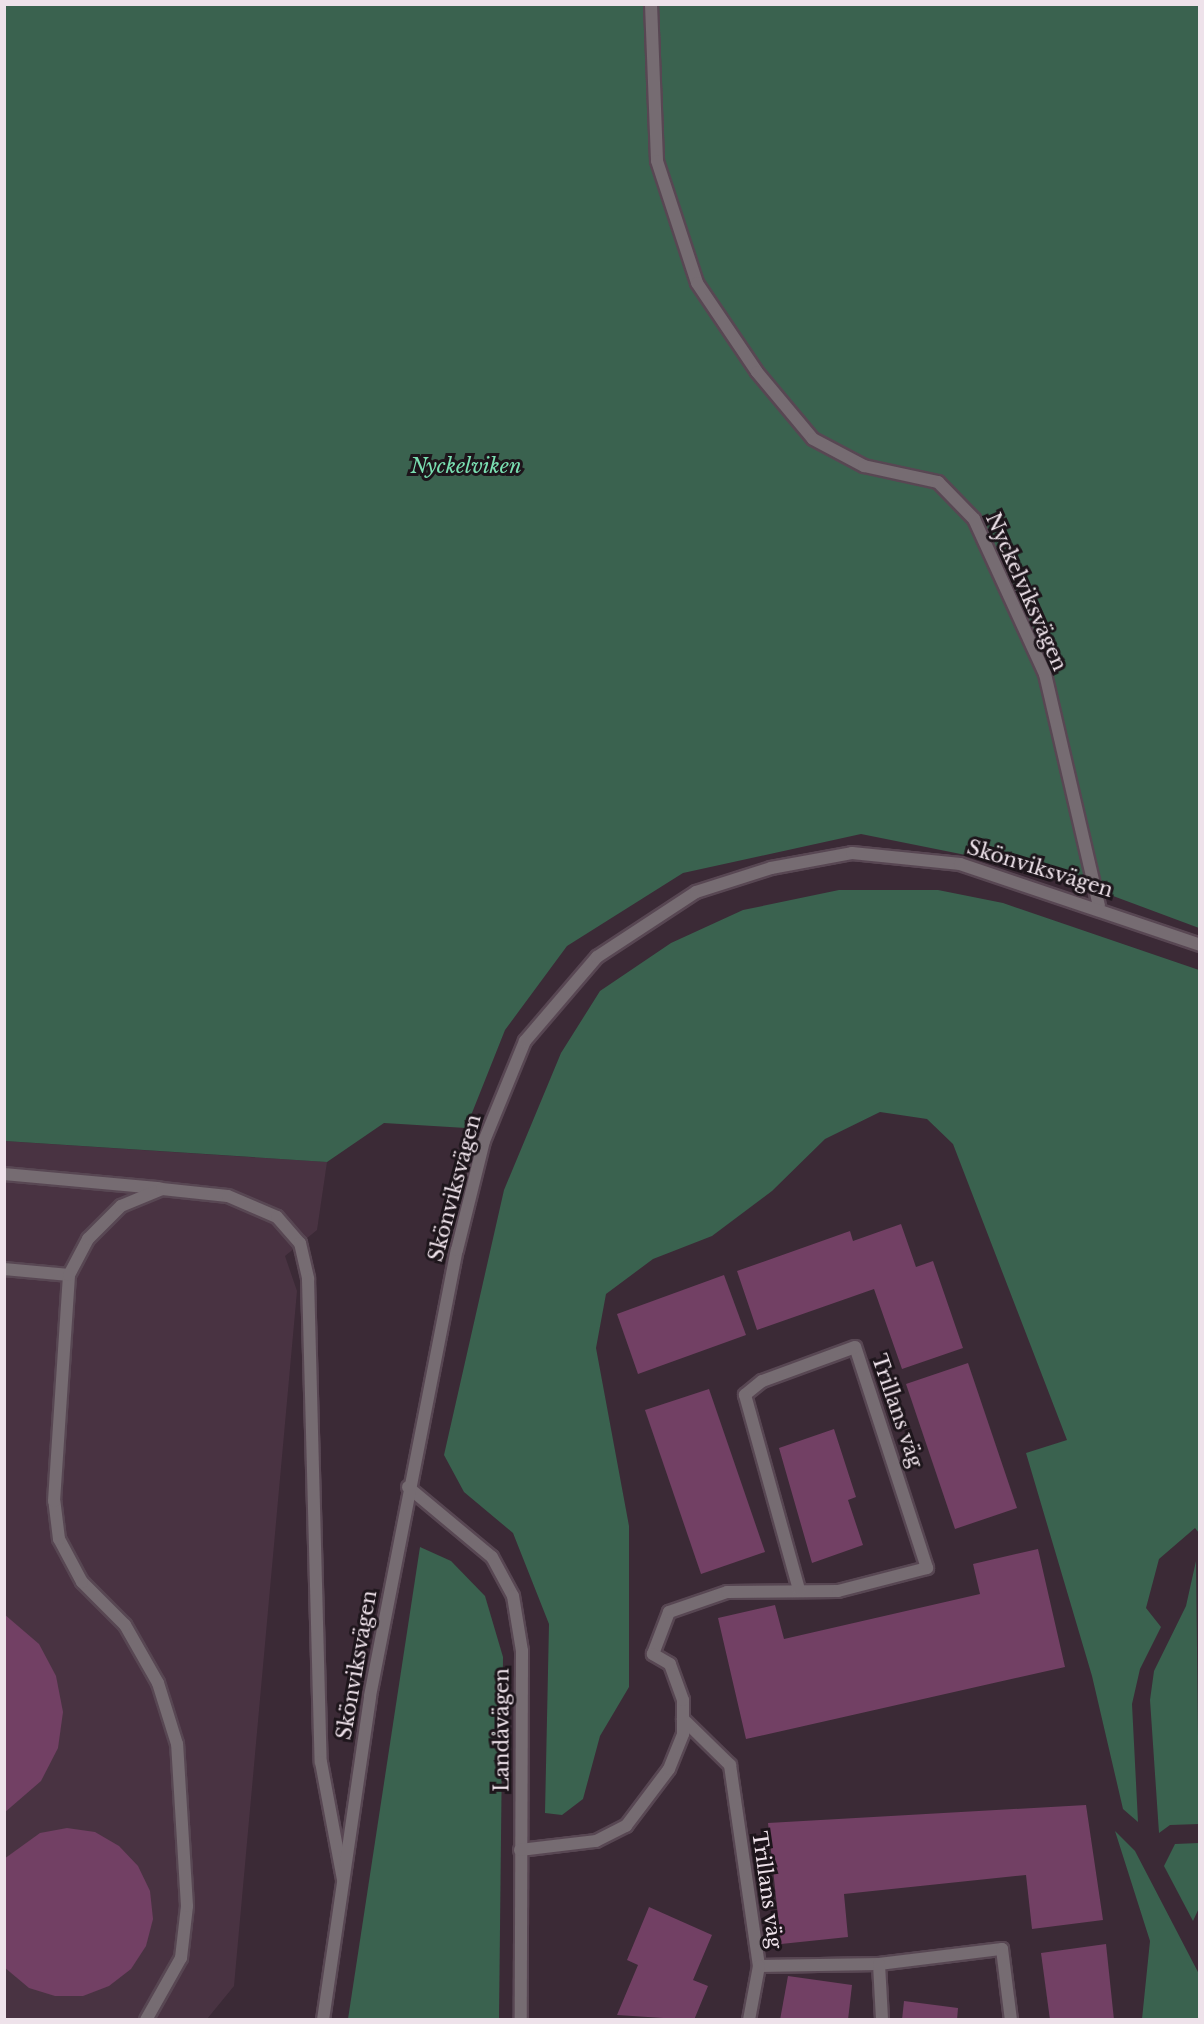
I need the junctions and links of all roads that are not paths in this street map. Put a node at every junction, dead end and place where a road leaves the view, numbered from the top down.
1 (651, 4) edge
2 (1098, 906) junction
3 (1200, 945) edge
4 (4, 1174) edge
5 (162, 1189) junction
6 (4, 1269) edge
7 (69, 1275) junction
8 (408, 1487) junction
9 (799, 1590) junction
10 (683, 1719) junction
11 (520, 1850) junction
12 (343, 1880) junction
13 (879, 1964) junction
14 (759, 1966) junction
15 (146, 2019) edge
16 (323, 2019) edge
17 (521, 2019) edge
18 (749, 2019) edge
19 (882, 2019) edge
20 (1011, 2019) edge

1 - 2 street, Nyckelviksvägen
2 - 3 street, Skönviksvägen
2 - 8 street, Skönviksvägen
4 - 5 street
5 - 7 street
5 - 12 street
6 - 7 street
7 - 15 street
8 - 11 street, Landåvägen
8 - 12 street, Skönviksvägen
9 - 9 street, Trillans väg
9 - 10 street, Trillans väg
10 - 11 street, Trillans väg
10 - 14 street, Trillans väg
11 - 17 street, Landåvägen
12 - 16 street, Skönviksvägen
13 - 14 street, Trillans väg
13 - 19 street
13 - 20 street, Trillans väg
14 - 18 street

